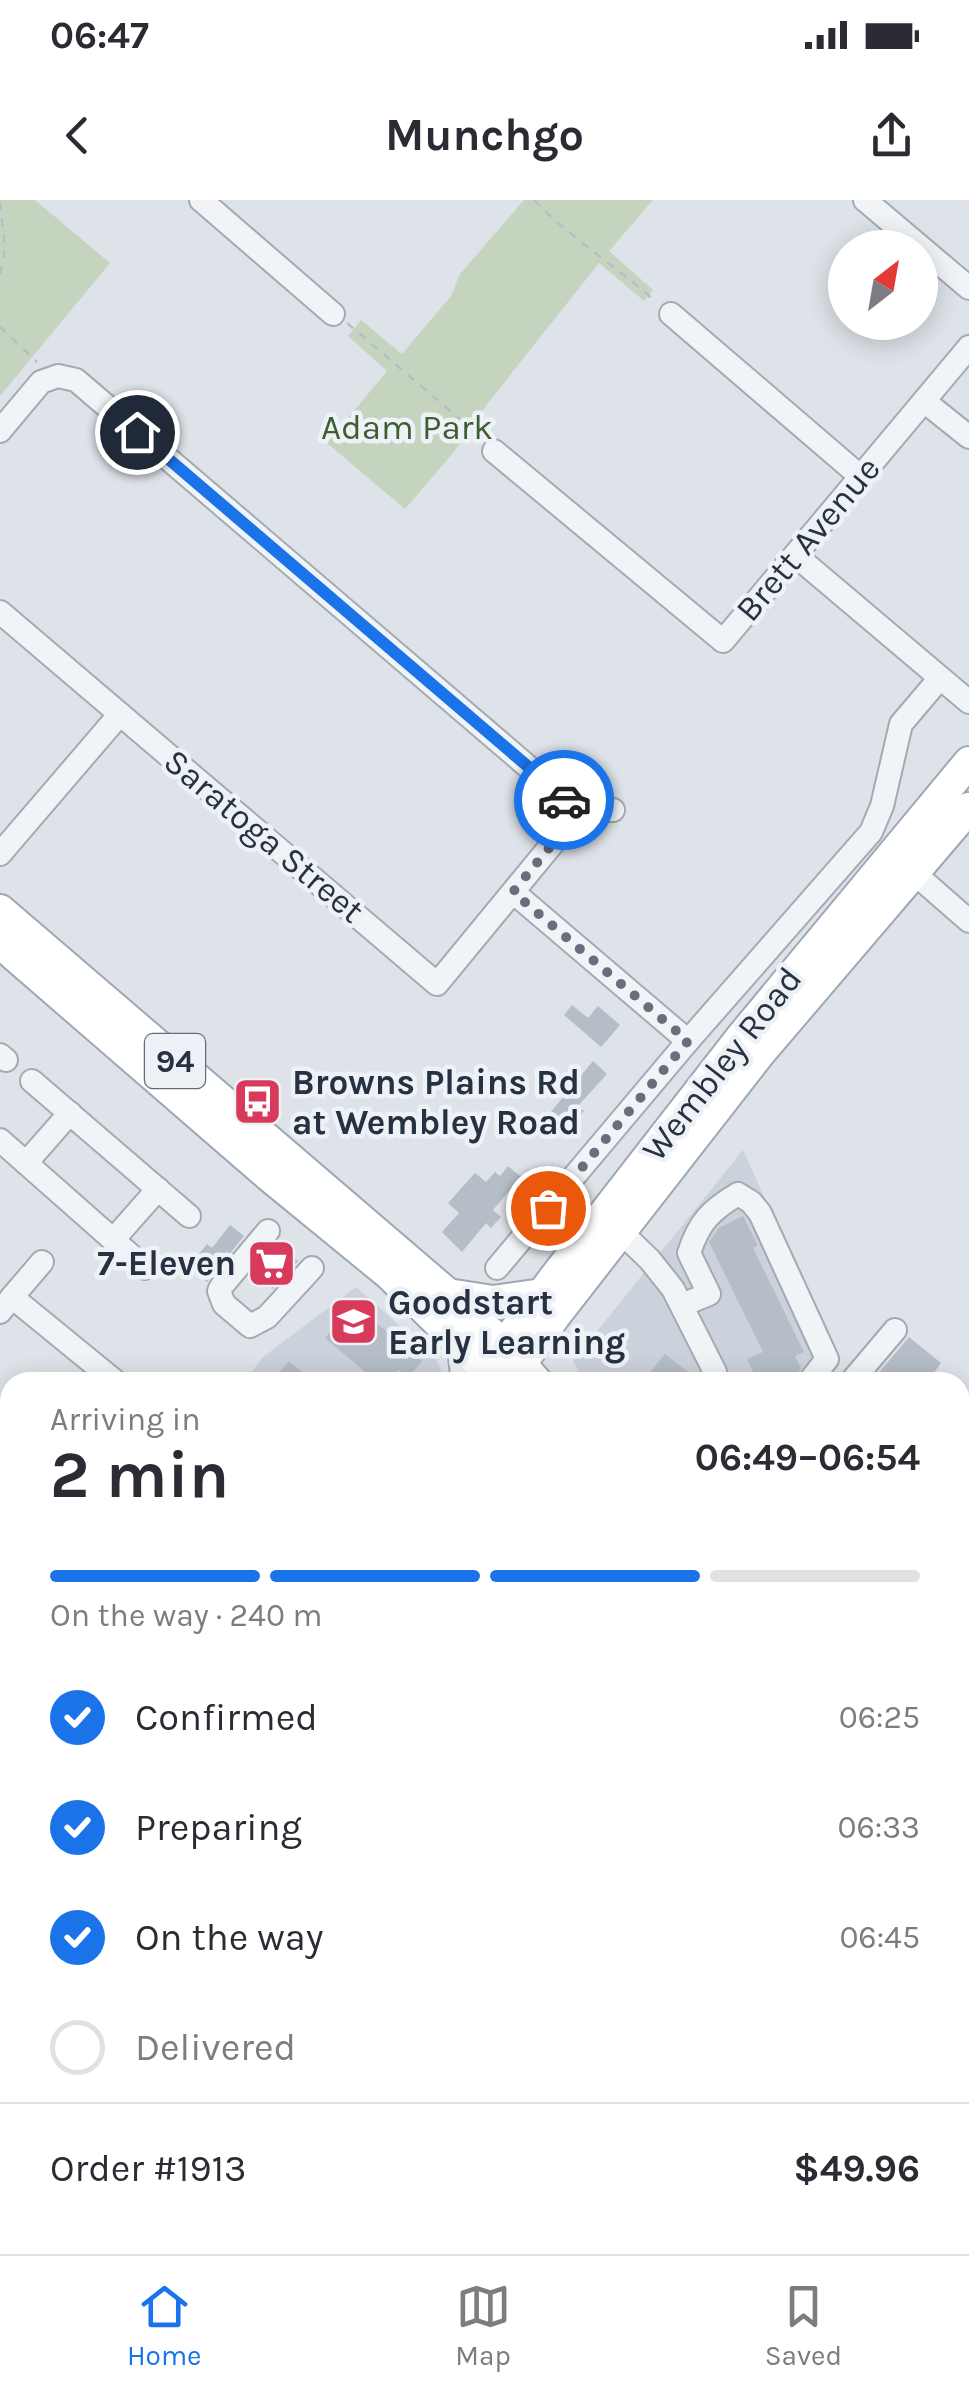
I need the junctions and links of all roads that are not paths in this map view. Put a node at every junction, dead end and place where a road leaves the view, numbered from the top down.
1 (201, 200) edge
2 (865, 200) edge
3 (969, 288) edge
4 (334, 314) road end
5 (671, 314) road end
6 (969, 348) edge
7 (924, 400) junction
8 (0, 431) edge
9 (969, 437) edge
10 (494, 450) road end
11 (860, 477) junction
12 (795, 555) junction
13 (0, 612) edge
14 (940, 678) junction
15 (969, 702) edge
16 (120, 714) junction
17 (969, 762) edge
18 (969, 808) edge
19 (613, 810) dead end
20 (570, 811) junction
21 (0, 854) edge
22 (914, 873) junction
23 (513, 892) junction
24 (0, 910) edge
25 (969, 921) edge
26 (0, 943) edge
27 (688, 1041) junction
28 (32, 1081) dead end
29 (70, 1114) junction
30 (0, 1140) edge
31 (26, 1163) junction
32 (158, 1189) junction
33 (189, 1216) dead end
34 (268, 1231) dead end
35 (621, 1232) junction
36 (113, 1240) junction
37 (403, 1257) junction
38 (42, 1262) dead end
39 (145, 1268) dead end
40 (312, 1268) dead end
41 (497, 1268) dead end
42 (448, 1294) junction
43 (6, 1305) edge
44 (548, 1305) junction
45 (682, 1306) junction
46 (895, 1330) dead end
47 (458, 1341) junction
48 (102, 1372) edge
49 (462, 1372) edge
50 (508, 1372) edge
51 (552, 1372) edge
52 (714, 1372) edge
53 (817, 1372) edge
54 (859, 1372) edge

1 - 4 street
2 - 3 street
5 - 11 street
6 - 7 street, Brett Avenue
7 - 9 street
7 - 11 street, Brett Avenue
8 - 20 street
10 - 12 street, Brett Avenue
11 - 12 street, Brett Avenue
12 - 14 street
13 - 16 street, Saratoga Street
14 - 15 street
14 - 27 street, Wembley Road
16 - 21 street
16 - 23 street, Saratoga Street
17 - 44 main road, Wembley Road
18 - 22 main road, Wembley Road
19 - 20 street
20 - 23 street
22 - 25 street
22 - 35 main road, Wembley Road
23 - 27 street
24 - 37 main road, 94
26 - 47 main road, 94
27 - 41 street, Wembley Road
28 - 29 street
29 - 31 street
29 - 32 street
30 - 31 street
31 - 36 street
32 - 33 street
32 - 36 street
34 - 40 street
35 - 44 main road, Wembley Road
35 - 45 street
36 - 39 street
37 - 42 main road, 94
37 - 50 main road
38 - 43 street
42 - 44 main road
42 - 50 main road, 94
43 - 48 street
44 - 50 main road, Wembley Road
44 - 51 main road
45 - 52 street
45 - 53 street
46 - 54 street
47 - 49 street
47 - 50 main road, 94

